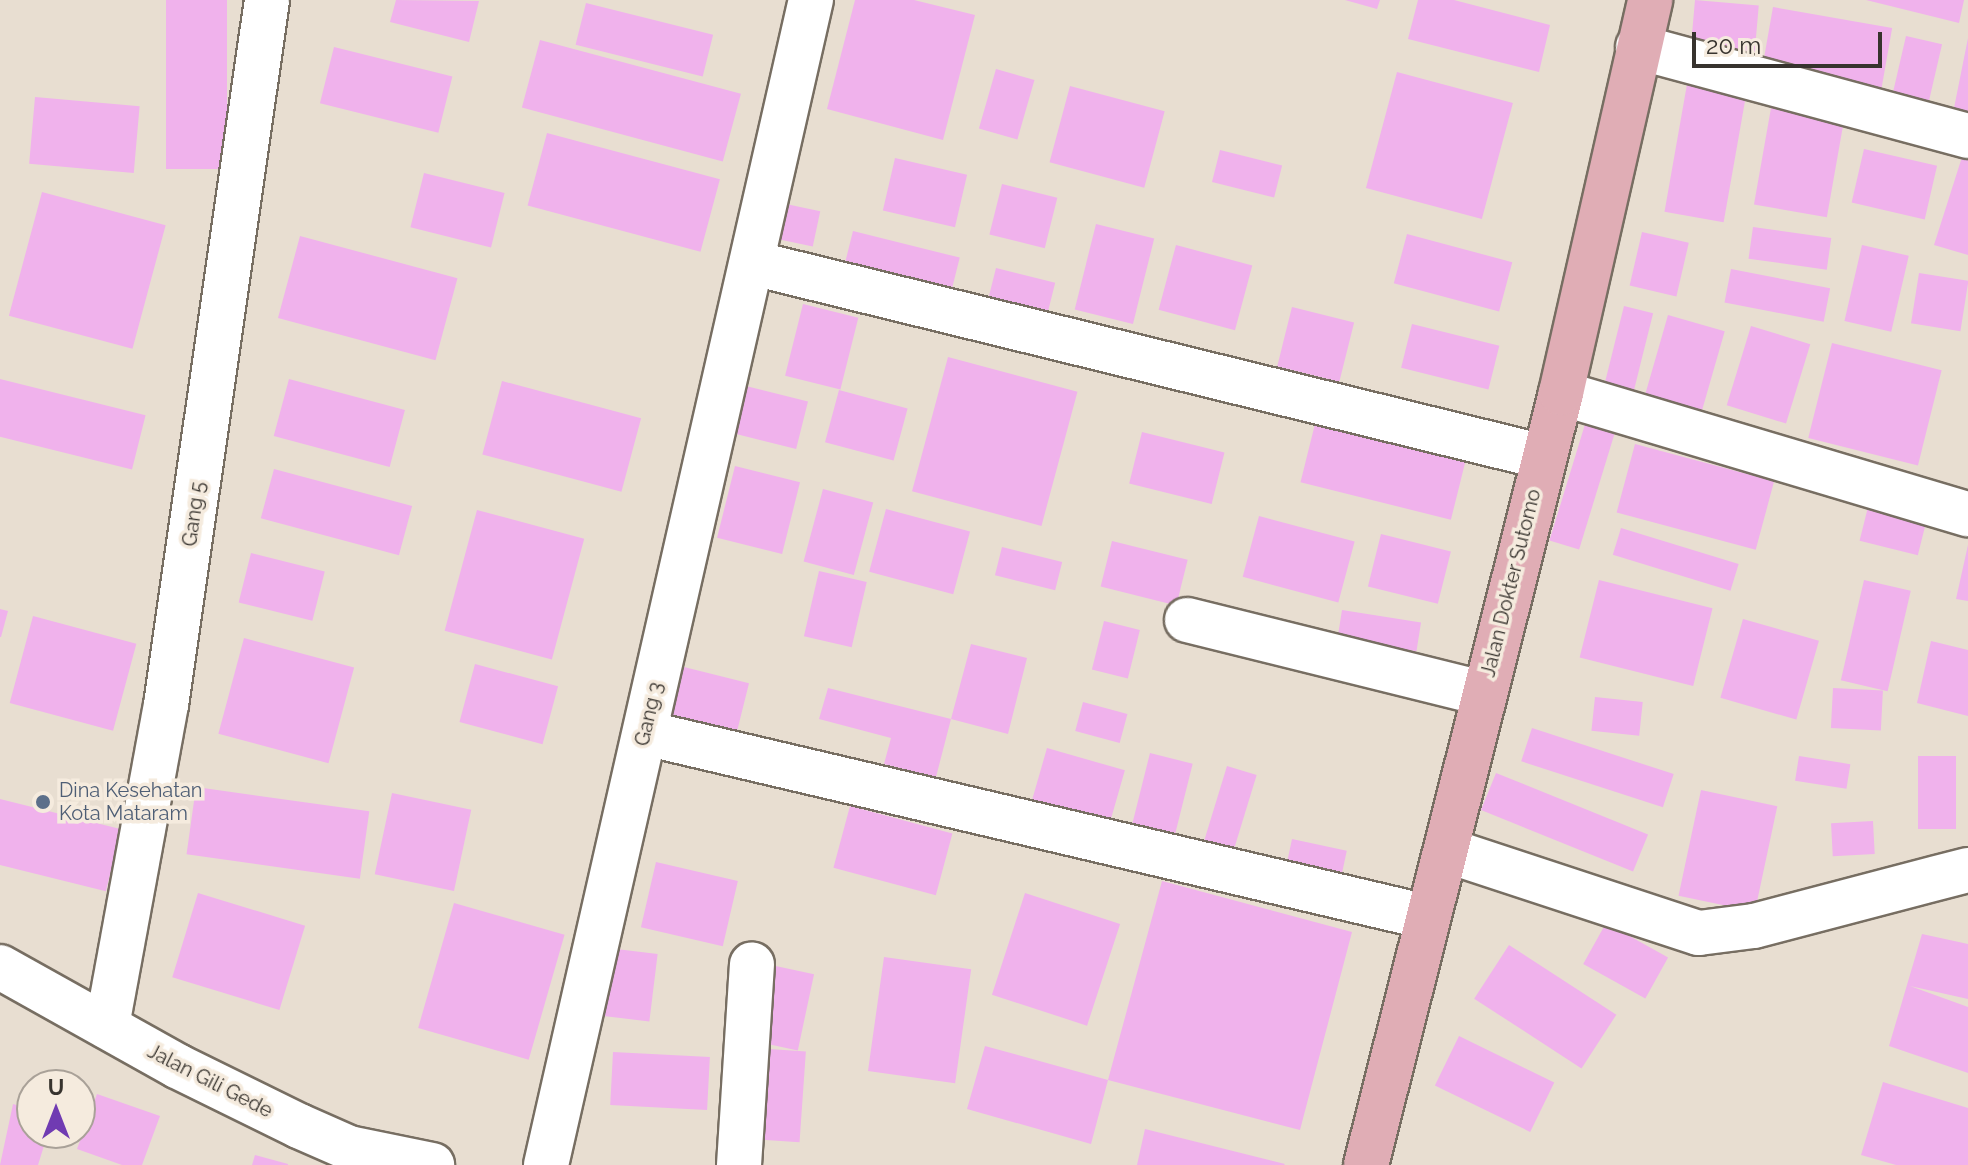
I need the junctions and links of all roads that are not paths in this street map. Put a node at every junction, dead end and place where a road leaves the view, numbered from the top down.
1 (267, 0) edge
2 (811, 0) edge
3 (1650, 0) edge
4 (1638, 47) junction
5 (1968, 136) edge
6 (753, 263) junction
7 (1561, 393) junction
8 (1544, 457) junction
9 (1968, 514) edge
10 (1187, 620) dead end
11 (1483, 693) junction
12 (645, 733) junction
13 (1446, 850) junction
14 (1968, 870) edge
15 (1427, 917) junction
16 (752, 964) dead end
17 (0, 967) edge
18 (107, 1026) junction
19 (432, 1165) edge
20 (546, 1165) edge
21 (739, 1165) edge
22 (1366, 1165) edge

1 - 18 street, Gang 5
2 - 6 street, Gang 3
3 - 4 main road, Jalan Dokter Sutomo
4 - 5 street
4 - 7 main road, Jalan Dokter Sutomo
6 - 8 street
6 - 12 street, Gang 3
7 - 8 main road, Jalan Dokter Sutomo
7 - 9 street
8 - 11 main road, Jalan Dokter Sutomo
10 - 11 street
11 - 13 main road, Jalan Dokter Sutomo
12 - 15 street
12 - 20 street, Gang 3
13 - 14 street
13 - 15 main road, Jalan Dokter Sutomo
15 - 22 main road, Jalan Dokter Sutomo
16 - 21 street
17 - 18 street, Jalan Gili Gede
18 - 19 street, Jalan Gili Gede

